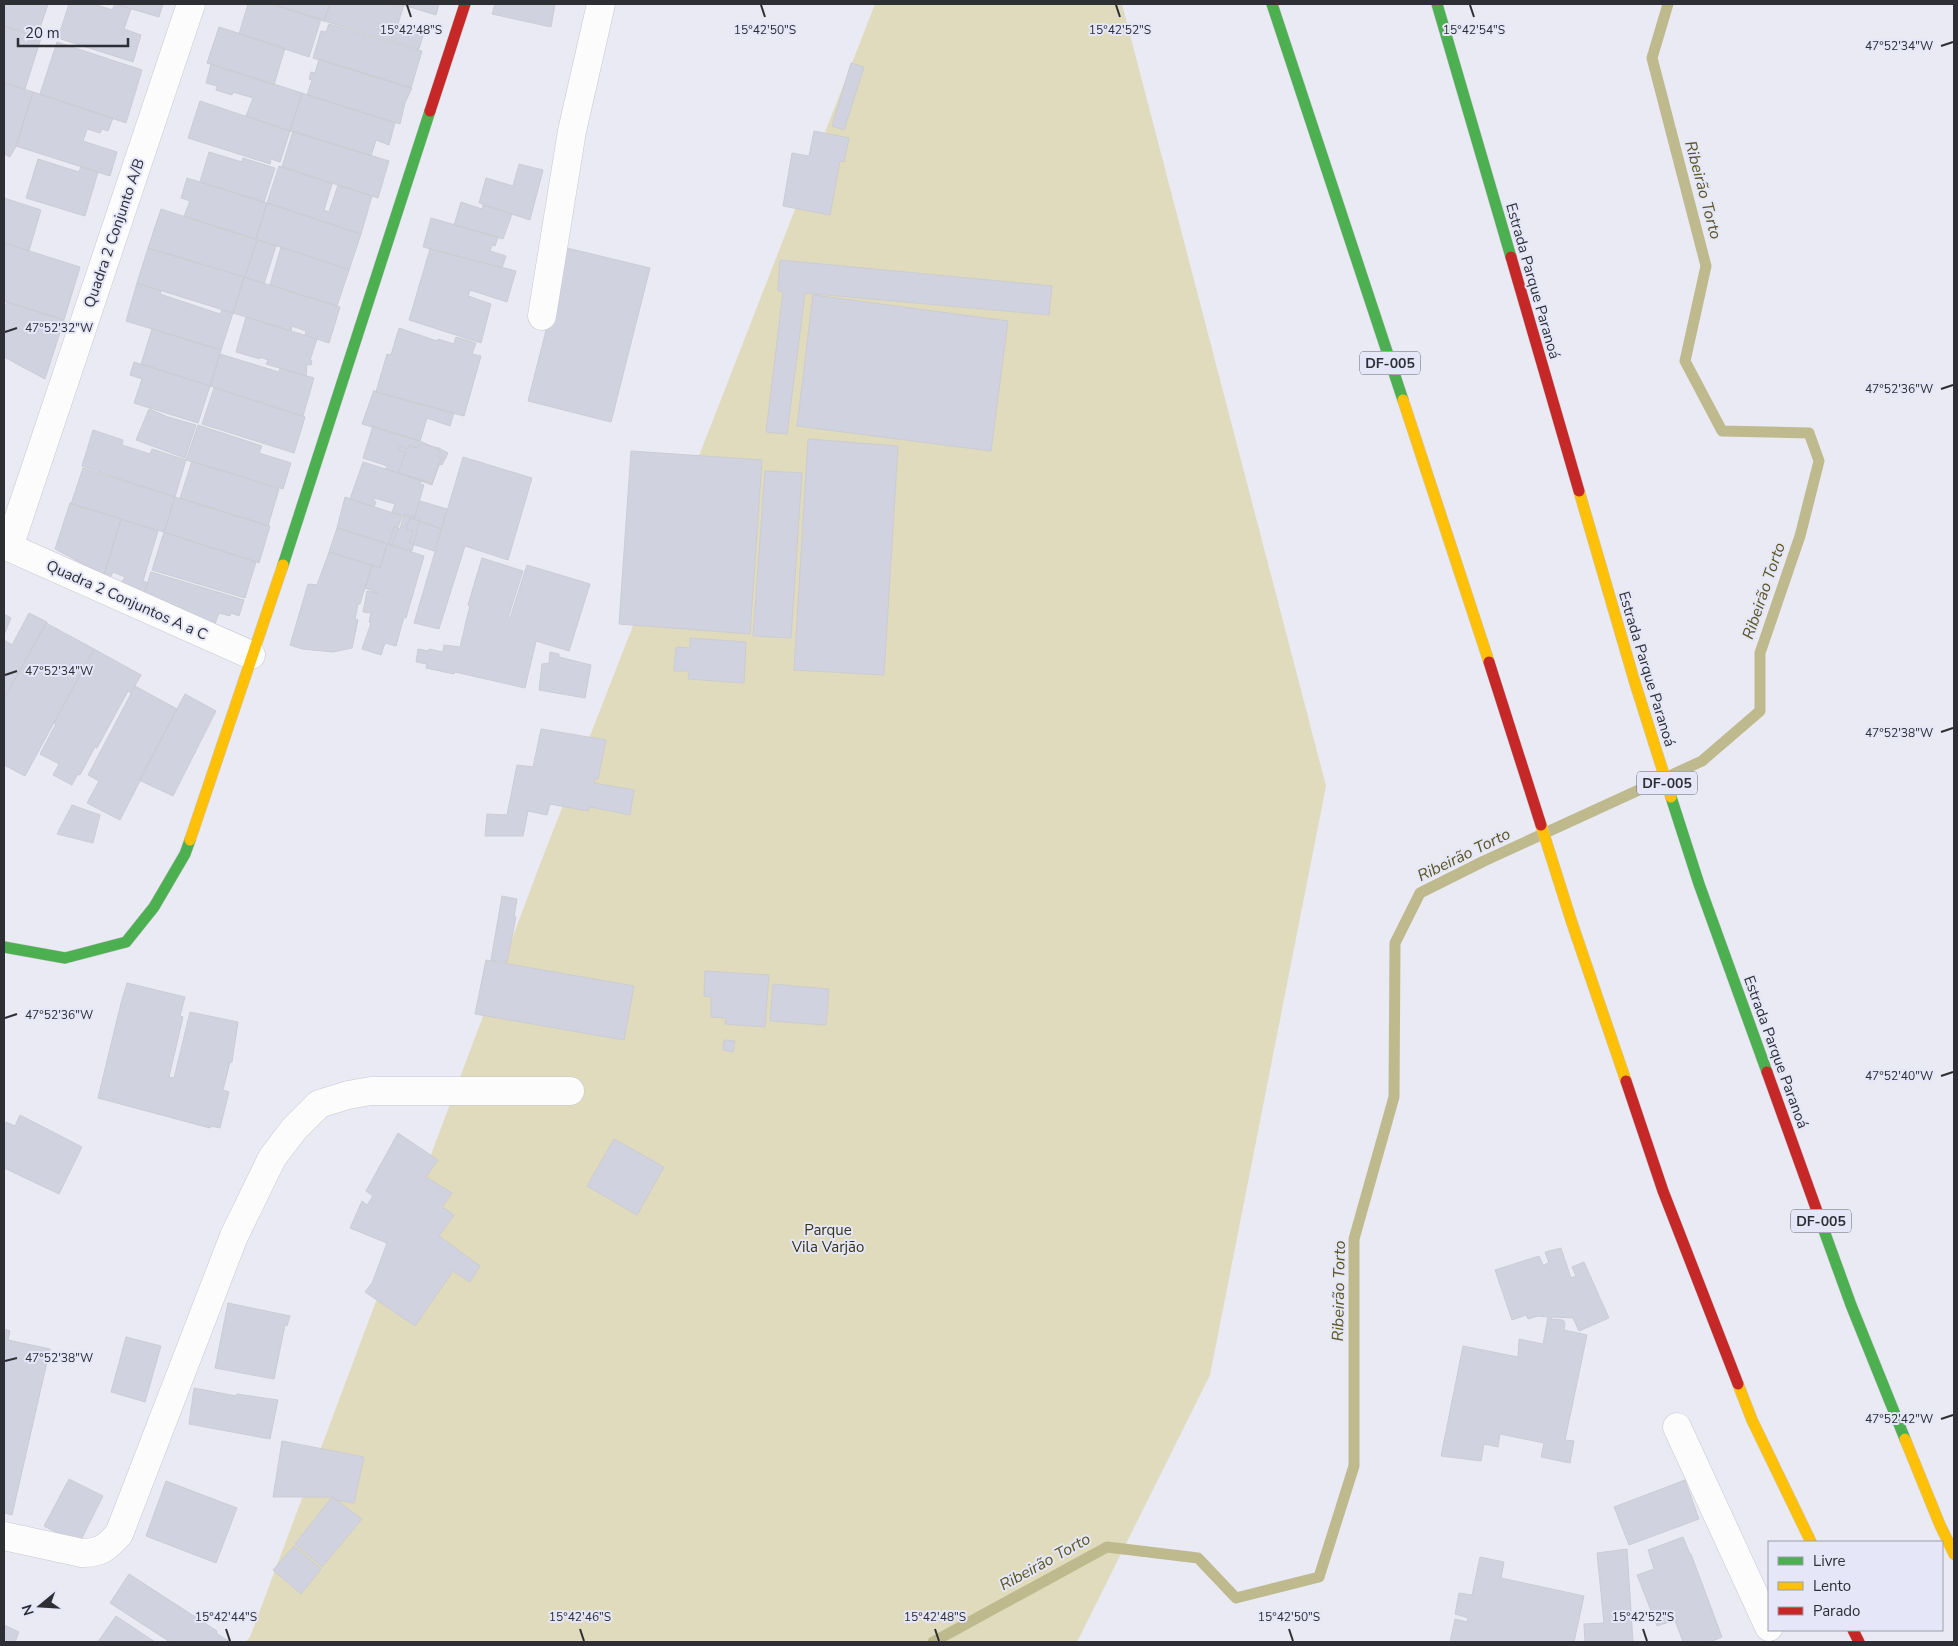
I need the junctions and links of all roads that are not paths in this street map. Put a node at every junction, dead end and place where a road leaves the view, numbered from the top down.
1 (191, 4) edge
2 (465, 4) edge
3 (601, 4) edge
4 (1272, 4) edge
5 (1437, 4) edge
6 (542, 316) dead end
7 (6, 546) edge
8 (251, 655) junction
9 (4, 947) edge
10 (570, 1091) dead end
11 (1677, 1427) dead end
12 (4, 1536) edge
13 (1811, 1541) edge
14 (1954, 1554) edge
15 (1768, 1624) edge

1 - 7 street, Quadra 2 Conjunto A/B
2 - 8 main road
3 - 6 street
4 - 13 main road, DF-005
5 - 14 main road, Estrada Parque Paranoá / DF-005
7 - 8 street, Quadra 2 Conjuntos A a C
8 - 9 main road
10 - 12 street
11 - 15 street

